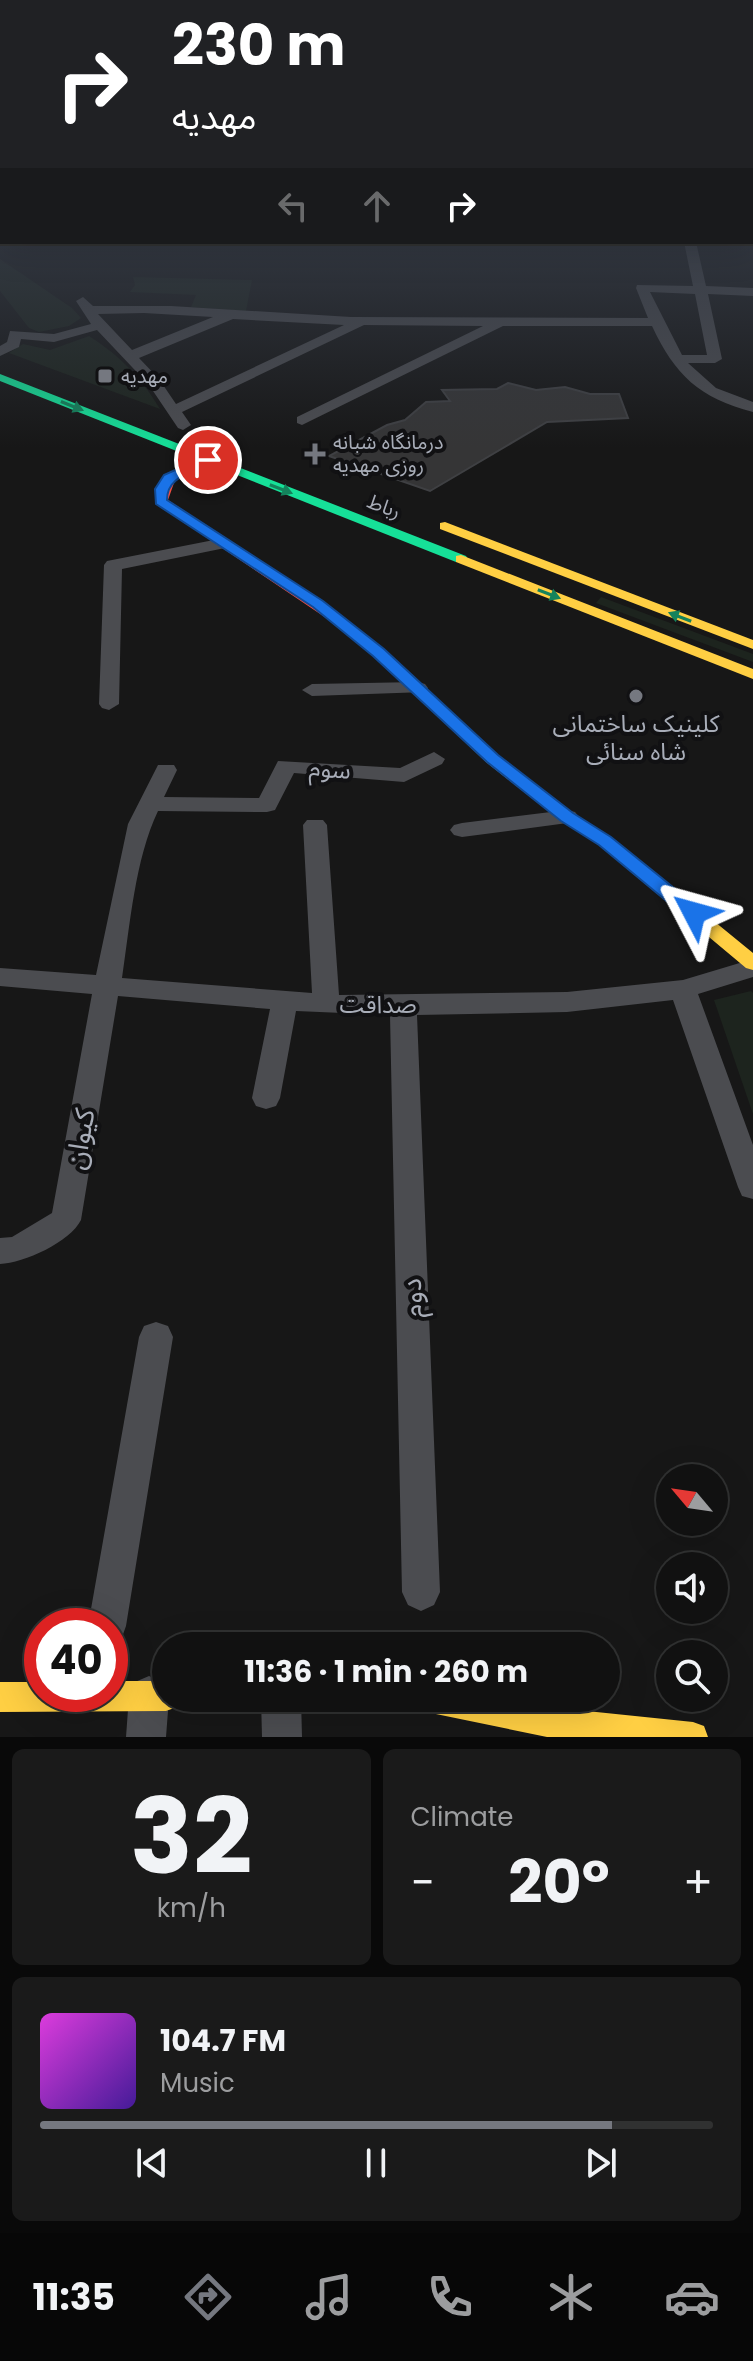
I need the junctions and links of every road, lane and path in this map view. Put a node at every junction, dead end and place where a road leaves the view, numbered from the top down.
1 (700, 286) edge
2 (701, 290) junction
3 (753, 292) edge
4 (230, 315) junction
5 (363, 320) junction
6 (504, 321) junction
7 (655, 322) junction
8 (101, 325) junction
9 (0, 354) edge
10 (130, 356) junction
11 (676, 359) junction
12 (22, 364) dead end
13 (0, 377) edge
14 (753, 407) edge
15 (302, 420) dead end
16 (208, 460) junction
17 (425, 519) dead end
18 (224, 543) junction
19 (525, 557) junction
20 (500, 575) junction
21 (753, 645) edge
22 (753, 674) edge
23 (418, 688) junction
24 (312, 690) dead end
25 (109, 704) dead end
26 (434, 759) dead end
27 (166, 770) dead end
28 (150, 804) junction
29 (567, 817) junction
30 (315, 825) dead end
31 (462, 830) dead end
32 (753, 966) edge
33 (0, 977) edge
34 (108, 986) junction
35 (683, 989) junction
36 (285, 1000) junction
37 (326, 1003) junction
38 (403, 1005) junction
39 (266, 1098) dead end
40 (753, 1187) edge
41 (0, 1251) edge
42 (156, 1337) dead end
43 (421, 1592) dead end
44 (110, 1608) edge
45 (24, 1696) edge
46 (128, 1696) edge
47 (152, 1696) edge
48 (0, 1697) edge
49 (153, 1712) edge
50 (281, 1712) edge
51 (499, 1712) edge
52 (643, 1734) edge
53 (146, 1737) edge
54 (282, 1737) edge
55 (693, 1737) edge

1 - 2 street
2 - 3 street
2 - 7 street
2 - 11 street
4 - 5 street
4 - 8 street
4 - 10 street
5 - 6 street
5 - 10 street
6 - 7 street
6 - 15 street
7 - 11 street
8 - 9 street
8 - 10 street
9 - 12 main road
11 - 14 street
13 -> 16 main road, رباط
16 - 18 main road
16 -> 20 main road, رباط
17 - 19 main road, رباط
18 - 23 main road
18 - 25 street
19 - 20 main road
21 -> 19 main road, رباط
20 -> 22 main road, رباط
23 - 24 street
23 - 29 main road
26 - 28 street, سوم
27 - 28 street, کیوان
28 - 34 street, کیوان
29 - 31 street
29 - 32 main road
30 - 37 street
32 - 35 street, صداقت
33 - 34 street, صداقت
34 - 36 street, صداقت
34 - 41 street, کیوان
35 - 38 street, صداقت
35 - 40 street
36 - 37 street, صداقت
36 - 39 street
37 - 38 street, صداقت
38 - 43 street, دوم
42 - 44 street
45 - 48 main road
46 - 47 main road
49 - 53 street
50 - 54 street
51 - 52 main road
52 - 55 main road

